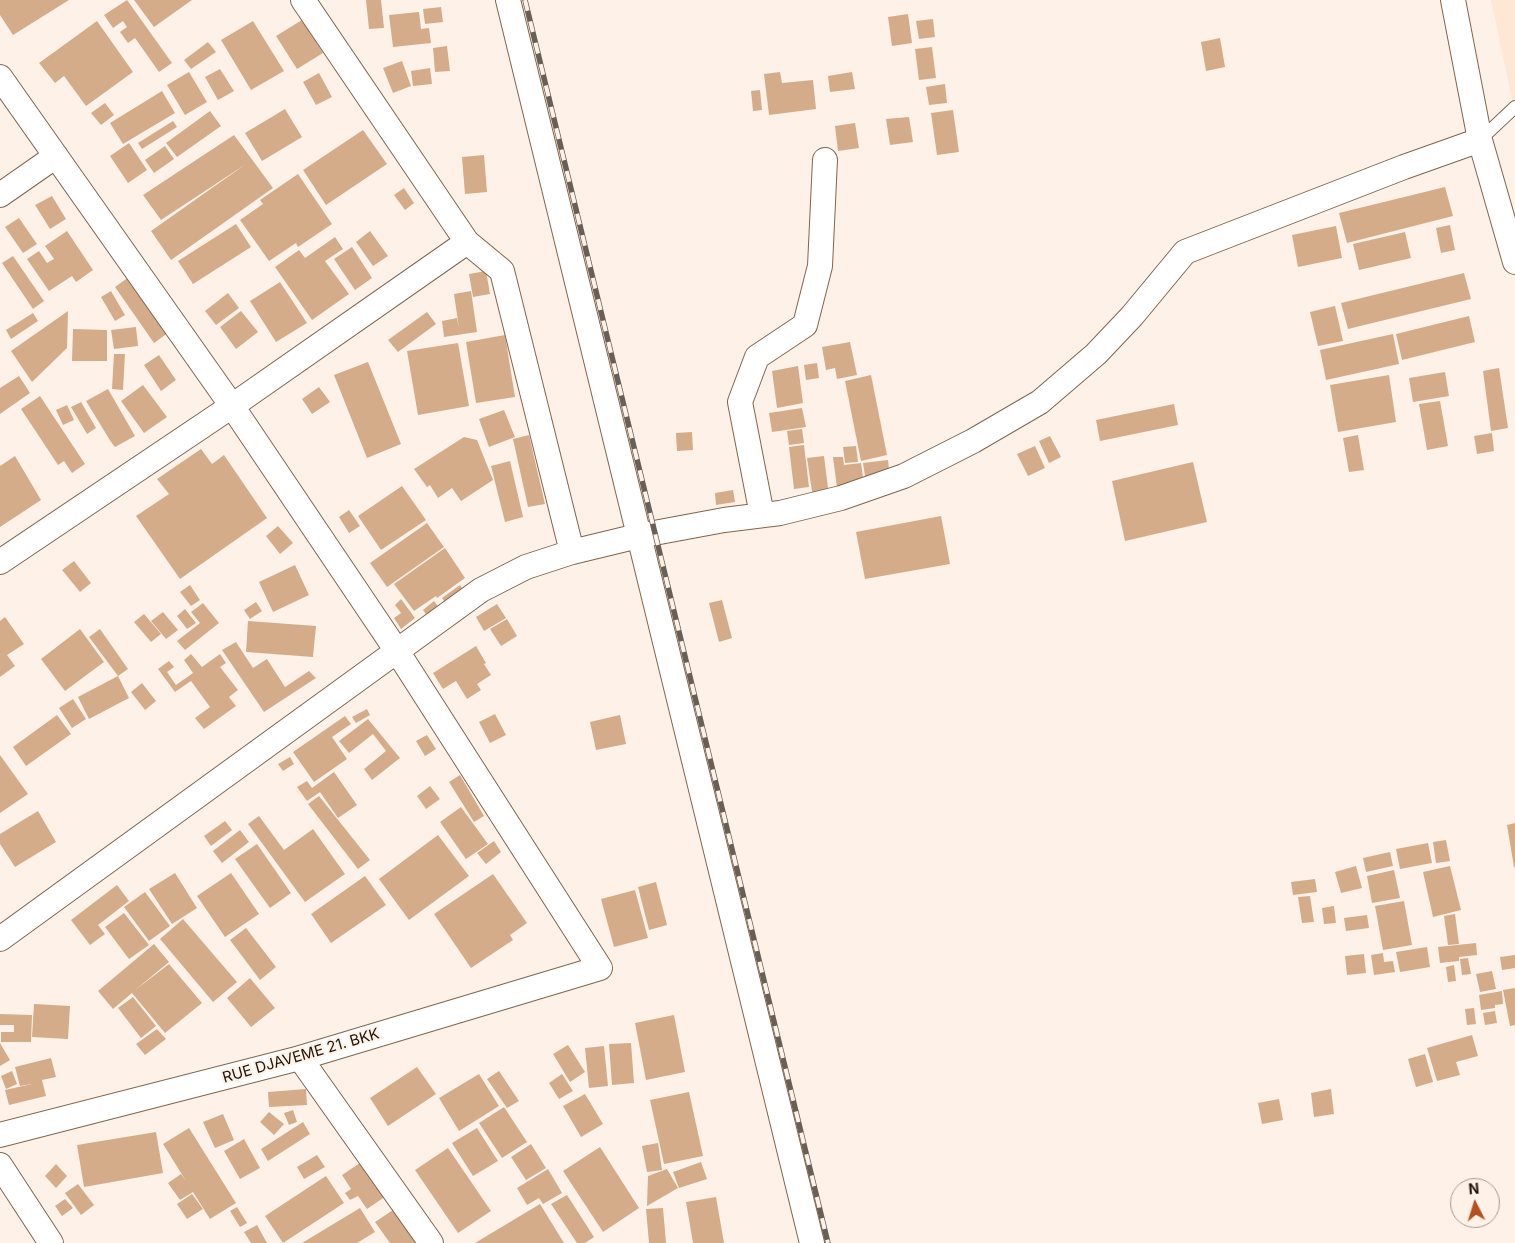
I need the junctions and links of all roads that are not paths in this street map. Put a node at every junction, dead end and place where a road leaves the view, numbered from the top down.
1 (303, 0) edge
2 (508, 0) edge
3 (1453, 0) edge
4 (0, 77) edge
5 (1515, 108) edge
6 (1480, 140) junction
7 (56, 156) junction
8 (825, 160) dead end
9 (0, 195) edge
10 (467, 242) junction
11 (1515, 262) edge
12 (232, 406) junction
13 (762, 515) junction
14 (638, 536) junction
15 (572, 552) junction
16 (0, 562) edge
17 (397, 651) junction
18 (0, 939) edge
19 (300, 1058) junction
20 (0, 1135) edge
21 (0, 1165) edge
22 (52, 1243) edge
23 (431, 1243) edge
24 (812, 1243) edge

1 - 10 street
2 - 14 street
3 - 6 street
4 - 7 street
5 - 6 lane
6 - 11 street
6 - 13 street
7 - 9 street
7 - 12 street
8 - 13 street
10 - 12 street
10 - 15 street
12 - 16 street
12 - 17 street
13 - 14 street
14 - 15 street
14 - 24 street
15 - 17 street
17 - 18 street
17 - 19 street, RUE DJAVEME 21. BKK
19 - 20 street, RUE DJAVEME 21. BKK
19 - 23 street
21 - 22 street

